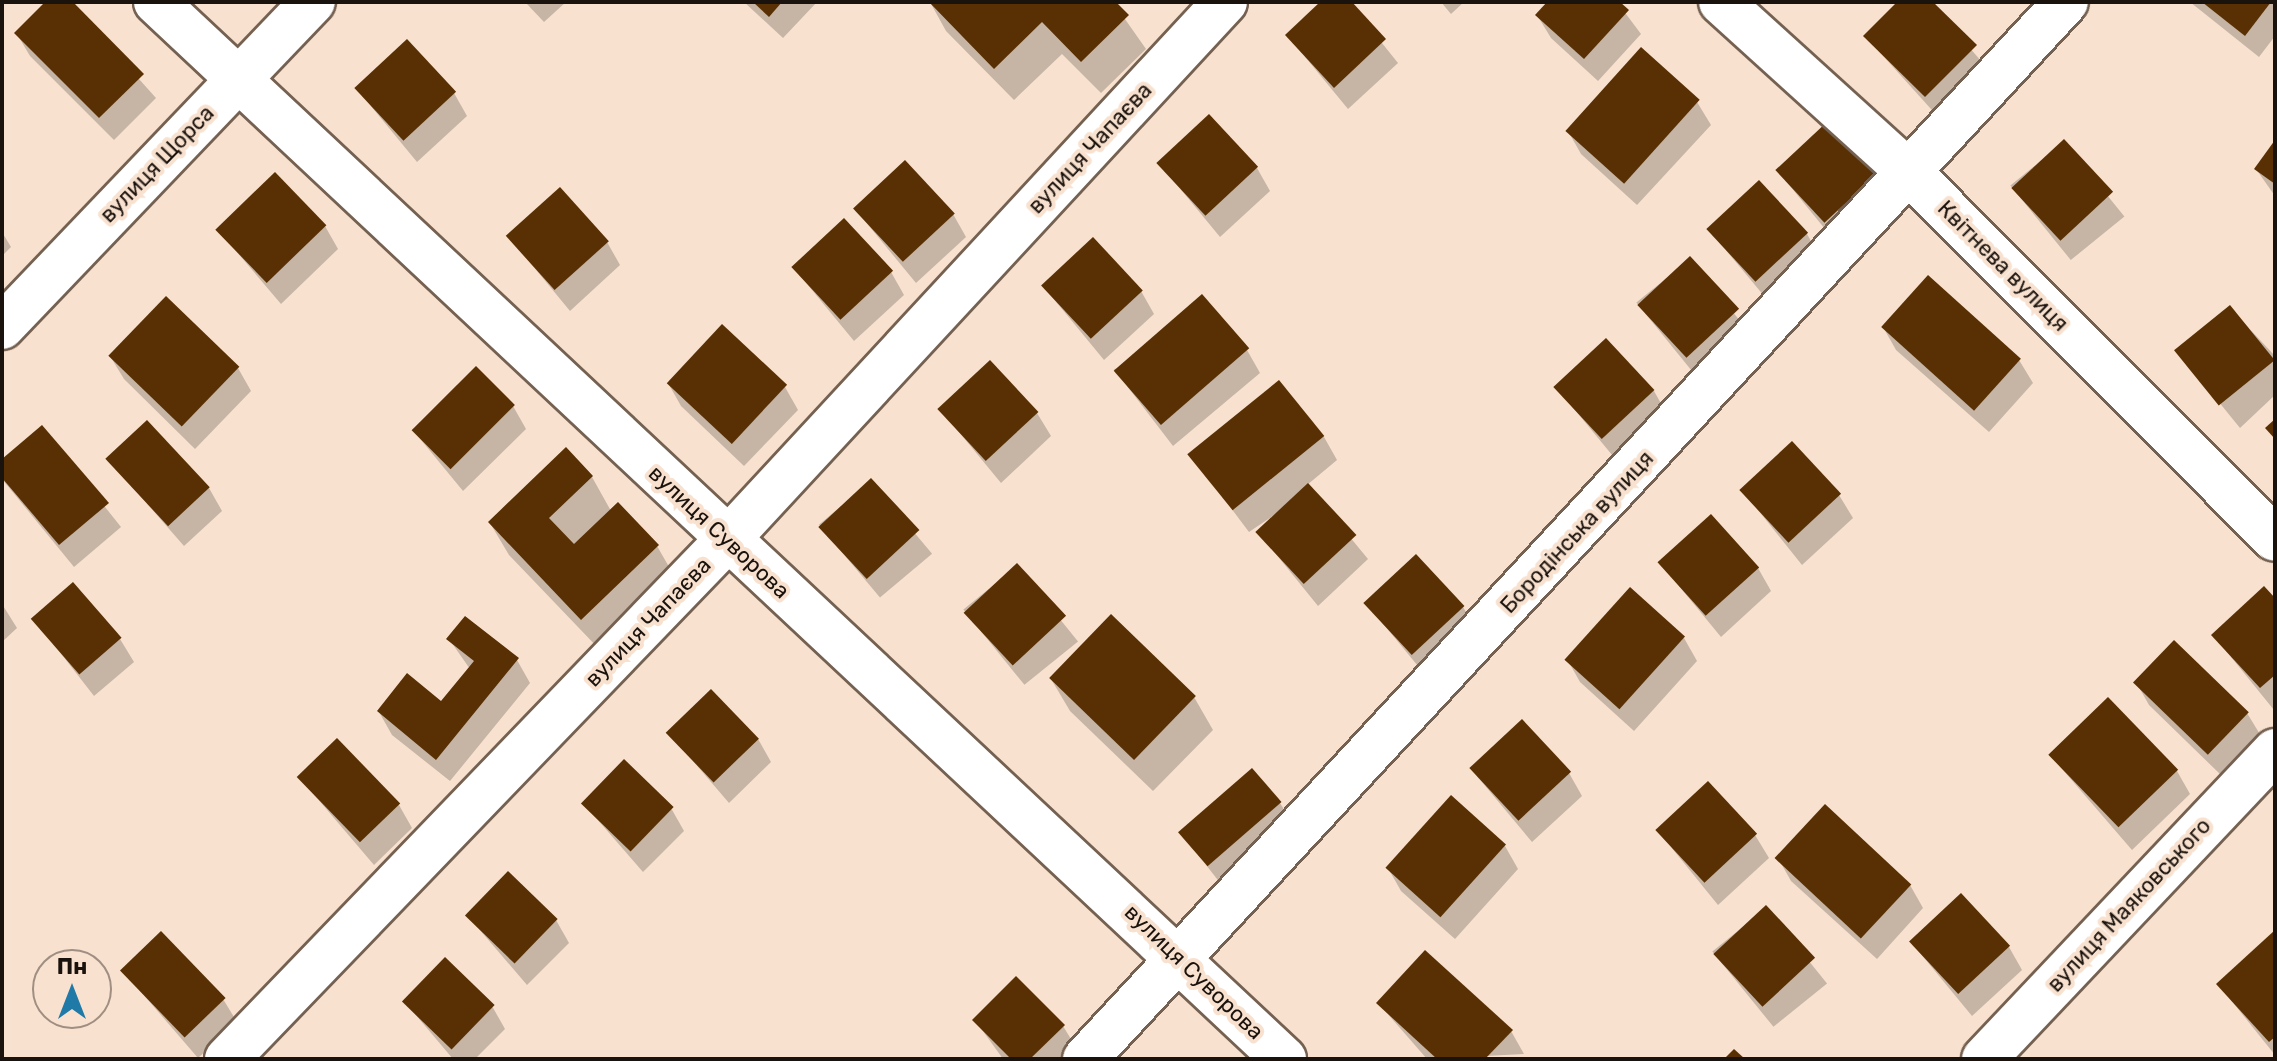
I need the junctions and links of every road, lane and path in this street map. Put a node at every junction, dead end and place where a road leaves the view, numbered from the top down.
1 (156, 2) edge
2 (313, 2) edge
3 (1225, 2) edge
4 (1721, 2) edge
5 (2066, 2) edge
6 (238, 81) junction
7 (1911, 174) junction
8 (2, 327) edge
9 (2275, 539) edge
10 (727, 540) junction
11 (2275, 751) edge
12 (1182, 956) junction
13 (227, 1059) edge
14 (1085, 1059) edge
15 (1284, 1059) edge
16 (1984, 1059) edge

1 - 6 street, вулиця Суворова
2 - 6 street, вулиця Щорса
3 - 10 street, вулиця Чапаєва
4 - 7 street, Квітнева вулиця
5 - 7 street, Бородінська вулиця
6 - 8 street, вулиця Щорса
6 - 10 street, вулиця Суворова
7 - 9 street, Квітнева вулиця
7 - 12 street, Бородінська вулиця
10 - 12 street, вулиця Суворова
10 - 13 street, вулиця Чапаєва
11 - 16 street, вулиця Маяковського
12 - 14 street, Бородінська вулиця
12 - 15 street, вулиця Суворова

